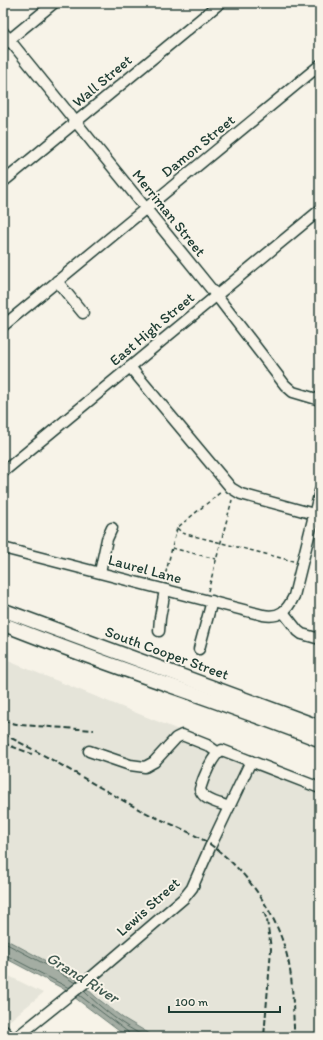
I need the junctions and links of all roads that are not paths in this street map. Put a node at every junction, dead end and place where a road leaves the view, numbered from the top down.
1 (54, 3) edge
2 (220, 3) edge
3 (5, 39) edge
4 (320, 65) edge
5 (75, 122) junction
6 (3, 182) edge
7 (146, 208) junction
8 (320, 210) edge
9 (57, 281) junction
10 (216, 295) junction
11 (84, 313) dead end
12 (3, 326) edge
13 (130, 367) junction
14 (320, 400) edge
15 (3, 472) edge
16 (320, 492) edge
17 (314, 514) junction
18 (112, 528) dead end
19 (3, 548) edge
20 (100, 572) junction
21 (164, 585) junction
22 (210, 596) junction
23 (3, 610) edge
24 (281, 613) junction
25 (3, 624) edge
26 (159, 631) dead end
27 (320, 639) edge
28 (199, 649) dead end
29 (320, 726) edge
30 (320, 740) edge
31 (89, 751) dead end
32 (217, 752) junction
33 (251, 761) junction
34 (320, 788) edge
35 (229, 807) junction
36 (3, 1030) edge
37 (10, 1037) edge
38 (18, 1037) edge

1 - 3 street
2 - 5 street, Wall Street
3 - 5 street, Merriman Street
4 - 7 street, Damon Street
5 - 6 street, Wall Street
5 - 7 street, Merriman Street
7 - 9 street, Damon Street
7 - 10 street, Merriman Street
8 - 10 street, East High Street
9 - 11 street
9 - 12 street, Damon Street
10 - 13 street, East High Street
10 - 14 street, Merriman Street
13 - 15 street, East High Street
13 - 17 street
16 - 17 street
17 - 24 street
18 - 20 street
19 - 20 street, Laurel Lane
20 - 21 street, Laurel Lane
21 - 22 street, Laurel Lane
21 - 26 street
22 - 24 street, Laurel Lane
22 - 28 street
23 - 29 main road, South Cooper Street
24 - 27 street
25 - 30 main road, South Cooper Street
31 - 32 street
32 - 33 street
32 - 35 street
33 - 34 street
33 - 35 street, Lewis Street
35 - 38 street, Lewis Street
36 - 37 street

